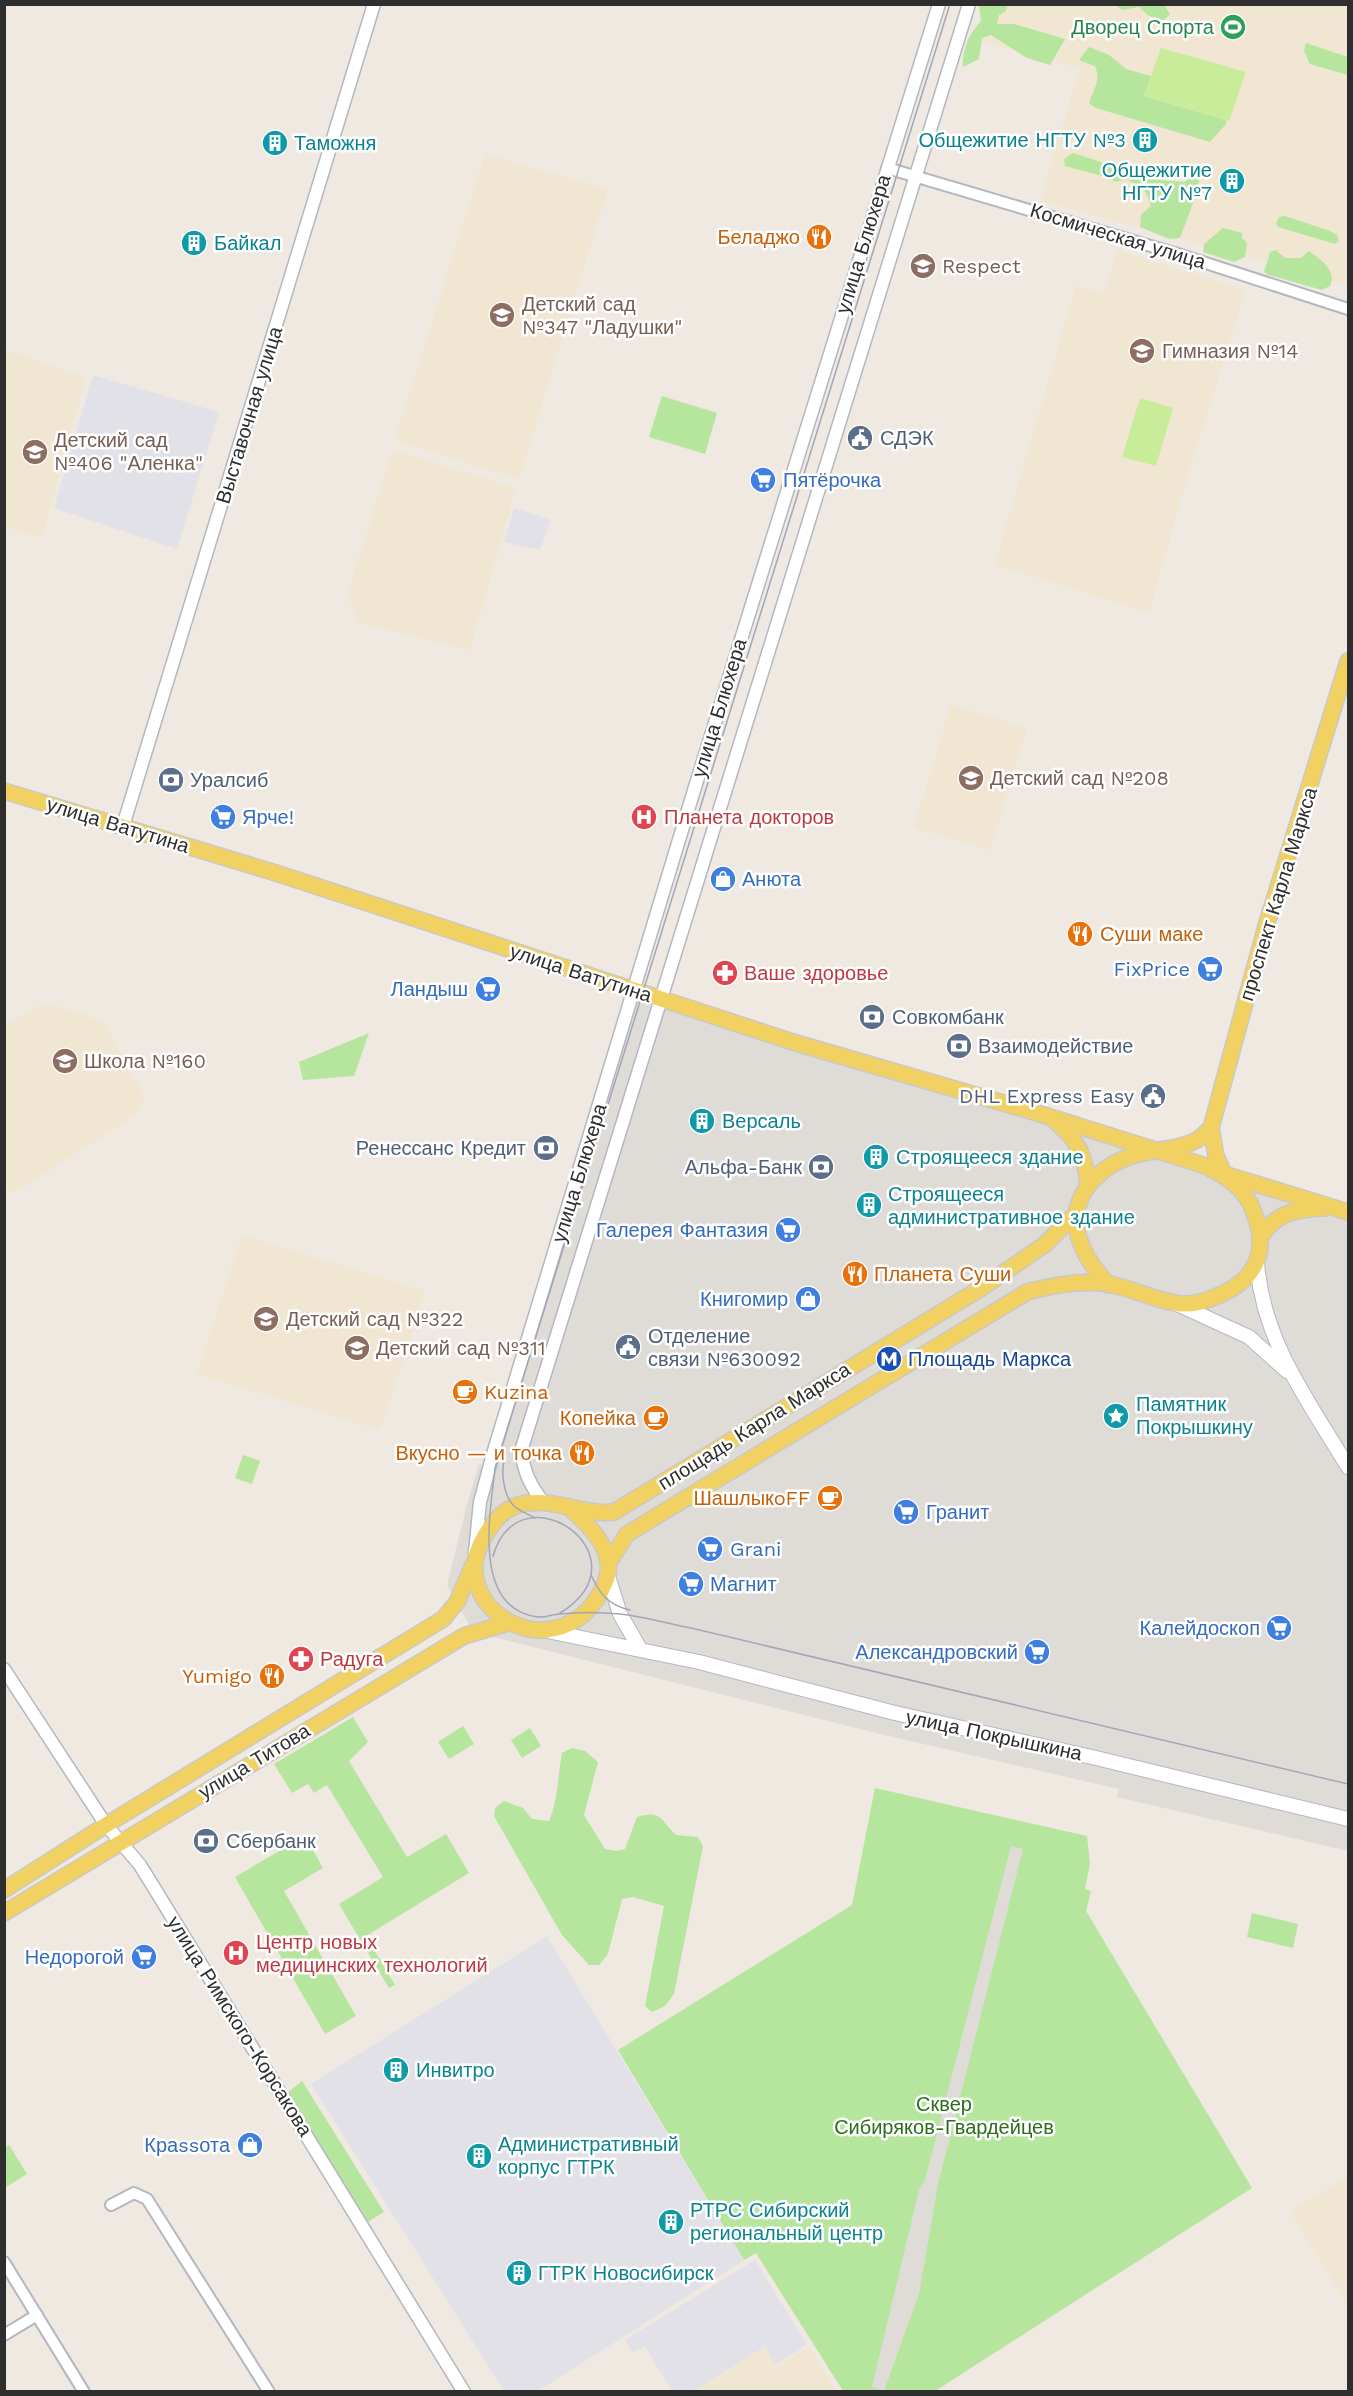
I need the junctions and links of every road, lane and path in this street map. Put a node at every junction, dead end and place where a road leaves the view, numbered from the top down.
1 (374, 4) edge
2 (939, 4) edge
3 (969, 4) edge
4 (887, 168) junction
5 (916, 175) junction
6 (1348, 309) edge
7 (1348, 661) edge
8 (4, 791) edge
9 (123, 826) junction
10 (633, 992) junction
11 (661, 1000) junction
12 (1046, 1115) junction
13 (1211, 1128) junction
14 (1158, 1151) junction
15 (1224, 1174) junction
16 (1088, 1184) junction
17 (1333, 1208) junction
18 (1348, 1212) edge
19 (1077, 1213) junction
20 (1261, 1237) junction
21 (1257, 1263) junction
22 (1109, 1285) junction
23 (1177, 1304) junction
24 (1289, 1372) junction
25 (1348, 1467) edge
26 (543, 1502) junction
27 (572, 1510) junction
28 (474, 1559) junction
29 (608, 1570) junction
30 (508, 1623) junction
31 (552, 1632) junction
32 (640, 1649) junction
33 (4, 1669) edge
34 (1348, 1818) edge
35 (106, 1825) junction
36 (120, 1842) junction
37 (4, 1890) edge
38 (4, 1913) edge
39 (111, 2205) dead end
40 (4, 2262) edge
41 (37, 2315) junction
42 (4, 2335) edge
43 (84, 2391) edge
44 (269, 2391) edge
45 (464, 2391) edge

1 - 9 street, Выставочная улица
2 - 4 street, улица Блюхера
3 - 5 street, улица Блюхера
4 - 5 street, Космическая улица
4 - 10 street, улица Блюхера
5 - 6 street, Космическая улица
5 - 11 street, улица Блюхера
7 - 13 main road, проспект Карла Маркса
8 - 9 main road, улица Ватутина
9 - 10 main road, улица Ватутина
10 - 11 main road, улица Ватутина
10 - 28 street, улица Блюхера
11 - 12 main road, улица Ватутина
11 - 26 street, улица Блюхера
12 - 14 main road, улица Ватутина
12 - 16 main road
13 - 14 main road
13 - 15 main road, площадь Карла Маркса
14 - 15 main road, площадь Карла Маркса
14 - 16 main road
15 - 17 main road
15 - 20 main road, площадь Карла Маркса
16 - 19 main road, площадь Карла Маркса
17 - 18 main road
17 - 20 main road
19 - 22 main road, площадь Карла Маркса
19 - 27 main road, площадь Карла Маркса
20 - 21 main road, площадь Карла Маркса
21 - 23 main road, площадь Карла Маркса
21 - 24 main road, площадь Карла Маркса
22 - 23 main road, площадь Карла Маркса
22 - 29 main road, площадь Карла Маркса
23 - 24 main road, площадь Карла Маркса
24 - 25 main road, площадь Карла Маркса
26 - 27 main road, площадь Карла Маркса
26 - 28 main road, площадь Карла Маркса
27 - 29 main road, площадь Карла Маркса
28 - 30 main road
28 - 35 main road, улица Титова
29 - 31 main road, площадь Карла Маркса
29 - 32 main road
30 - 31 main road
30 - 36 main road, улица Титова
31 - 32 main road, улица Покрышкина
32 - 34 main road, улица Покрышкина
33 - 35 street, улица Римского-Корсакова
35 - 36 street, улица Римского-Корсакова
35 - 37 main road, улица Титова
36 - 38 main road, улица Титова
36 - 45 street, улица Римского-Корсакова
39 - 44 street
40 - 41 street
41 - 42 street
41 - 43 street

